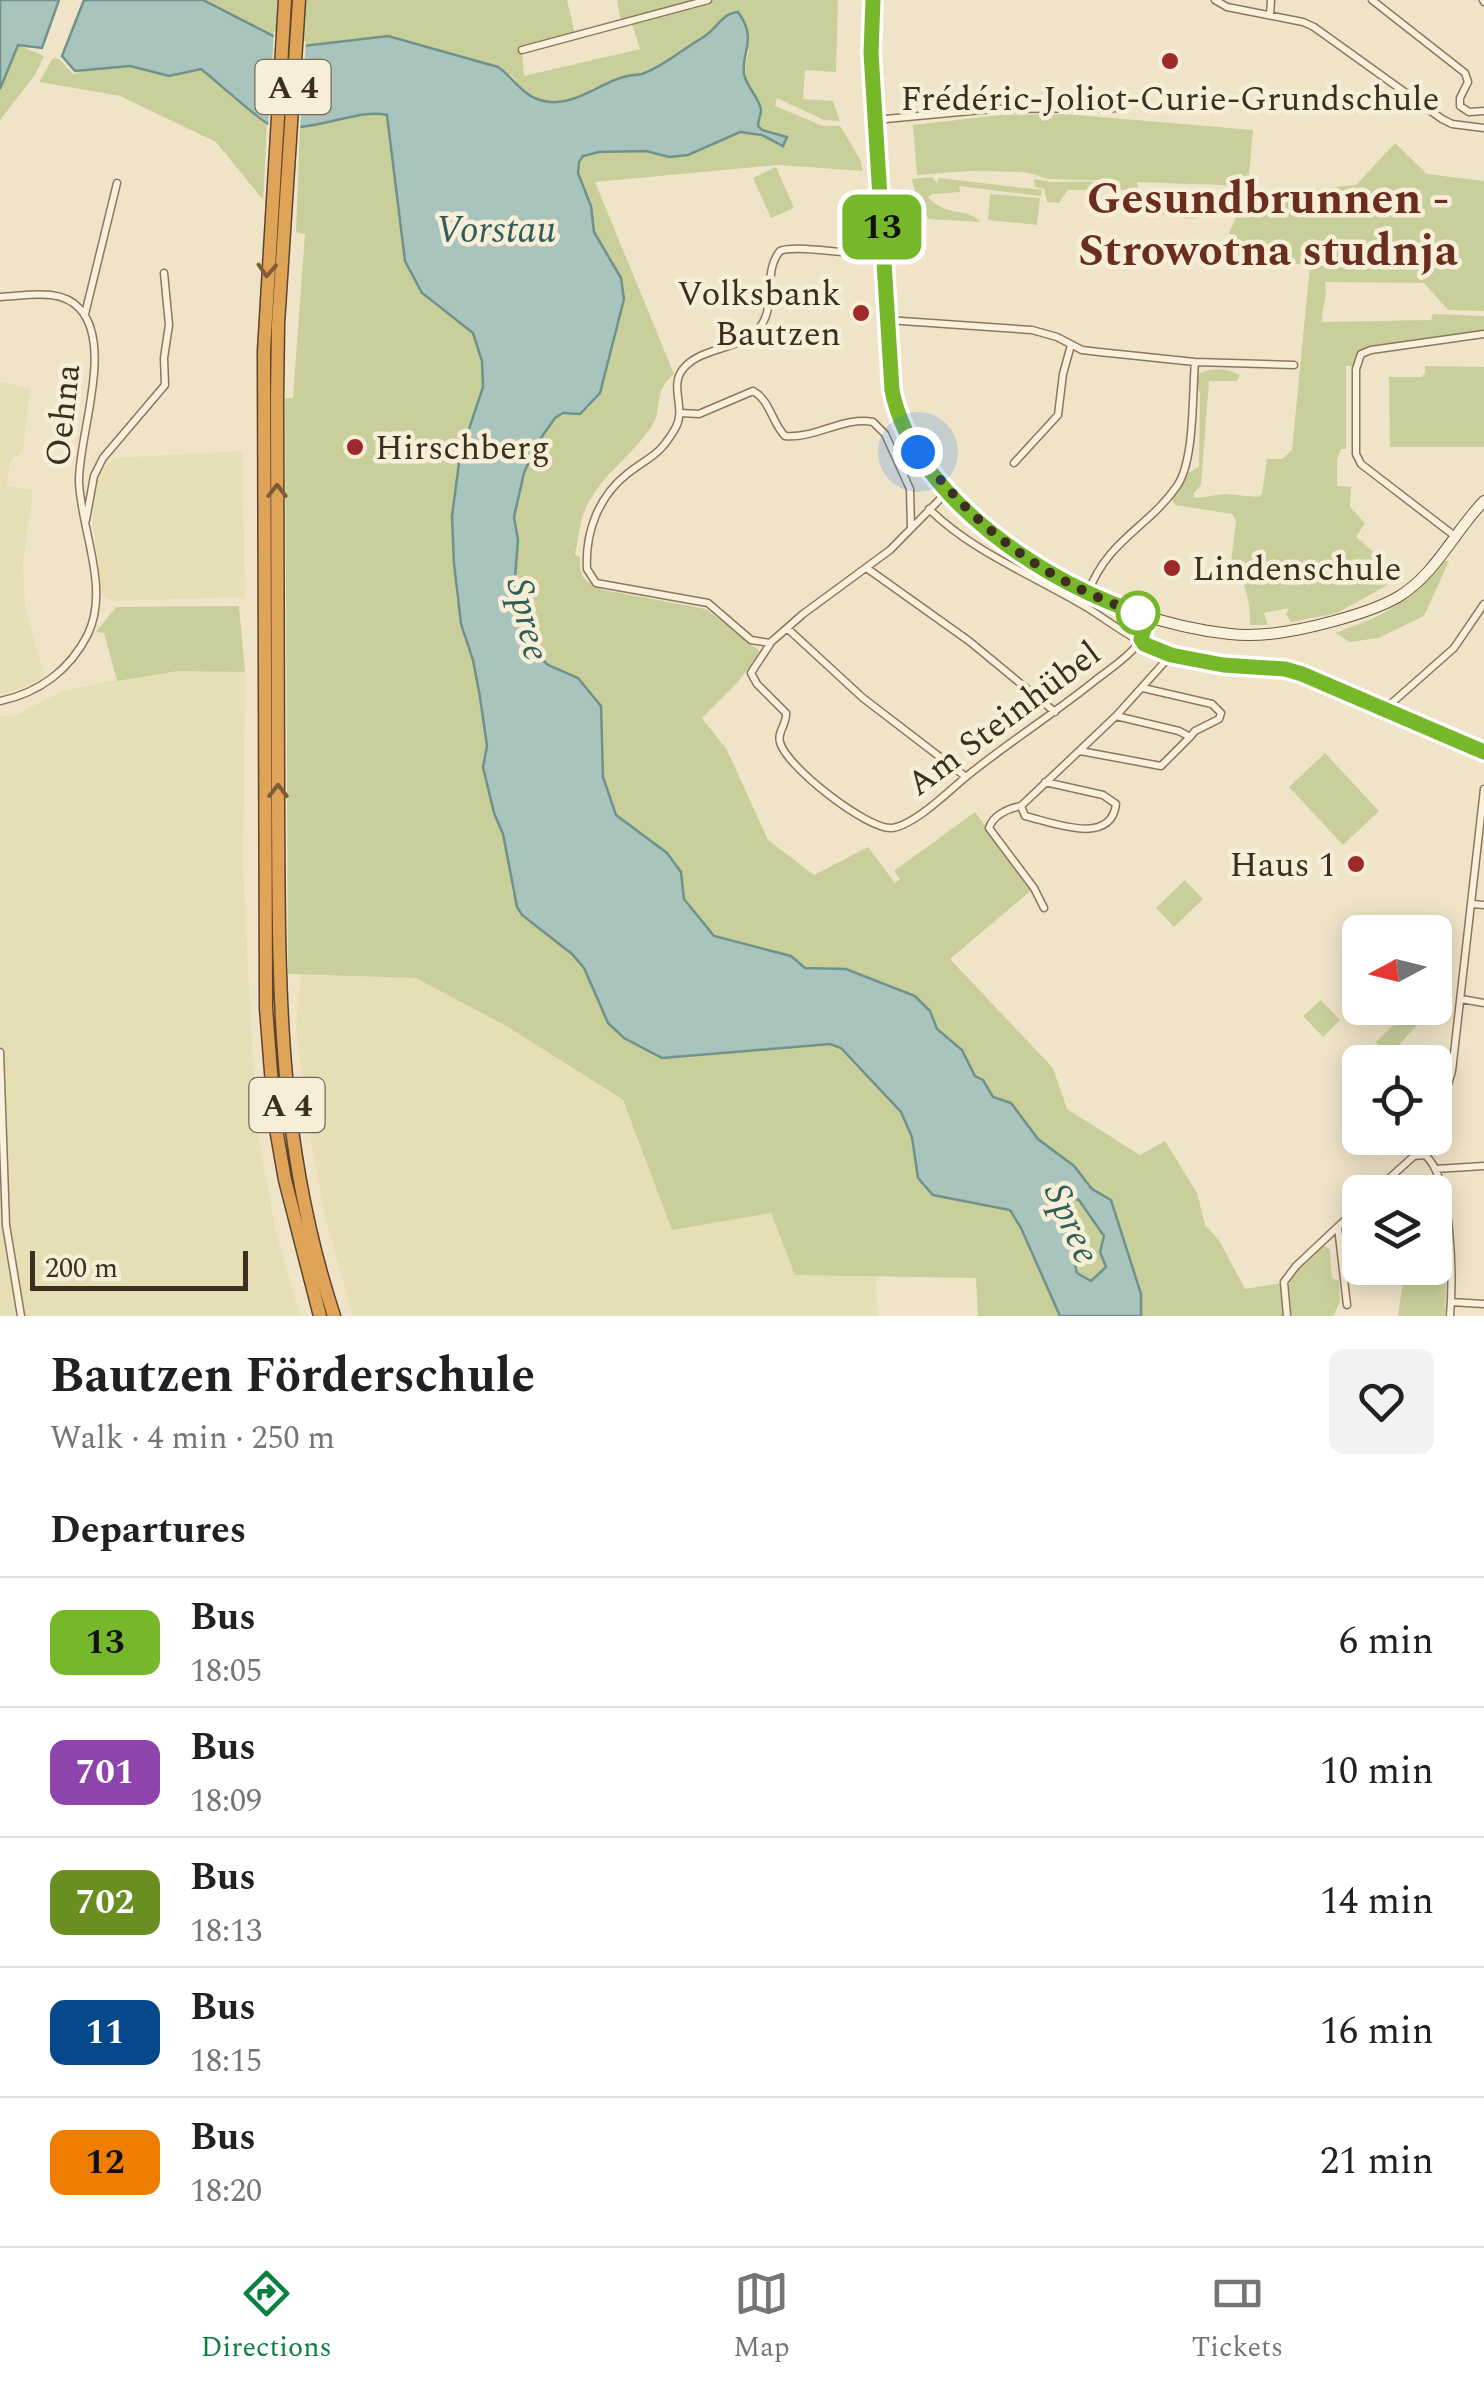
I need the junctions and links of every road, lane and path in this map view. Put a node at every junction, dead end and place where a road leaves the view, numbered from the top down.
1 (284, 0) edge
2 (298, 0) edge
3 (708, 0) edge
4 (873, 0) edge
5 (1215, 0) edge
6 (1271, 0) edge
7 (1372, 0) edge
8 (1270, 16) junction
9 (522, 50) dead end
10 (1124, 108) dead end
11 (1484, 111) edge
12 (876, 120) junction
13 (1484, 128) edge
14 (280, 173) junction
15 (117, 183) dead end
16 (884, 255) junction
17 (164, 273) dead end
18 (0, 297) edge
19 (85, 315) junction
20 (887, 320) junction
21 (1484, 334) edge
22 (1071, 345) junction
23 (1195, 362) junction
24 (1294, 365) dead end
25 (681, 413) junction
26 (1014, 463) dead end
27 (948, 491) junction
28 (1484, 501) edge
29 (930, 509) junction
30 (85, 521) junction
31 (911, 529) junction
32 (1456, 537) junction
33 (868, 569) junction
34 (1088, 593) junction
35 (1484, 604) edge
36 (1148, 616) junction
37 (270, 618) junction
38 (788, 629) junction
39 (1141, 641) junction
40 (770, 642) junction
41 (1171, 655) junction
42 (1142, 688) junction
43 (0, 701) edge
44 (1384, 710) junction
45 (1055, 712) junction
46 (1116, 716) junction
47 (1190, 737) junction
48 (1079, 750) junction
49 (1484, 752) edge
50 (966, 777) junction
51 (1044, 782) junction
52 (1484, 789) edge
53 (1021, 806) junction
54 (1472, 904) junction
55 (1484, 905) edge
56 (1044, 908) dead end
57 (1461, 999) junction
58 (1484, 1002) edge
59 (0, 1052) edge
60 (1452, 1071) edge
61 (1420, 1155) edge
62 (1426, 1155) edge
63 (1484, 1166) edge
64 (1435, 1169) junction
65 (1393, 1175) edge
66 (1342, 1222) edge
67 (1338, 1226) junction
68 (1451, 1302) junction
69 (1347, 1304) dead end
70 (1484, 1304) edge
71 (21, 1316) edge
72 (320, 1316) edge
73 (334, 1316) edge
74 (1287, 1316) edge
75 (1450, 1316) edge

1 - 14 highway, A 4
2 - 14 highway, A 4
3 - 9 street
4 - 12 street
5 - 8 street
6 - 8 street
7 - 11 street
8 - 13 street
10 - 12 street
12 - 16 street
14 - 37 highway, A 4
15 - 19 street, Oehna
16 - 20 street
16 - 25 street
17 - 30 street, Oehna
18 - 19 street, Oehna
19 - 30 street, Oehna
20 - 22 street
20 - 27 street
21 - 32 street
22 - 23 street
22 - 26 street
23 - 24 street
23 - 34 street
25 - 31 street
25 - 40 street
27 - 29 street
27 - 34 street
28 - 32 street
29 - 31 street
29 - 39 street
30 - 43 street, Oehna
31 - 33 street
32 - 36 street
33 - 38 street
33 - 45 street
34 - 36 street
35 - 44 street
36 - 39 street, Am Steinhübel
37 - 72 highway, A 4
73 -> 37 highway, A 4
38 - 40 street
38 - 50 street
39 - 41 street
39 - 45 street, Am Steinhübel
40 - 50 street, Am Steinhübel
41 - 42 street
41 - 44 street
42 - 46 street
42 - 47 street
44 - 49 street
45 - 50 street, Am Steinhübel
46 - 47 street
46 - 48 street
47 - 48 street
48 - 51 street
51 - 53 street
51 - 53 street
52 - 54 street
53 - 56 street
54 - 55 street
54 - 57 street
57 - 58 street
57 - 60 street
59 - 71 street
61 - 65 street
62 - 64 street
63 - 64 street
64 - 68 street
66 - 67 street
67 - 69 street
67 - 74 street
68 - 70 street
68 - 75 street

